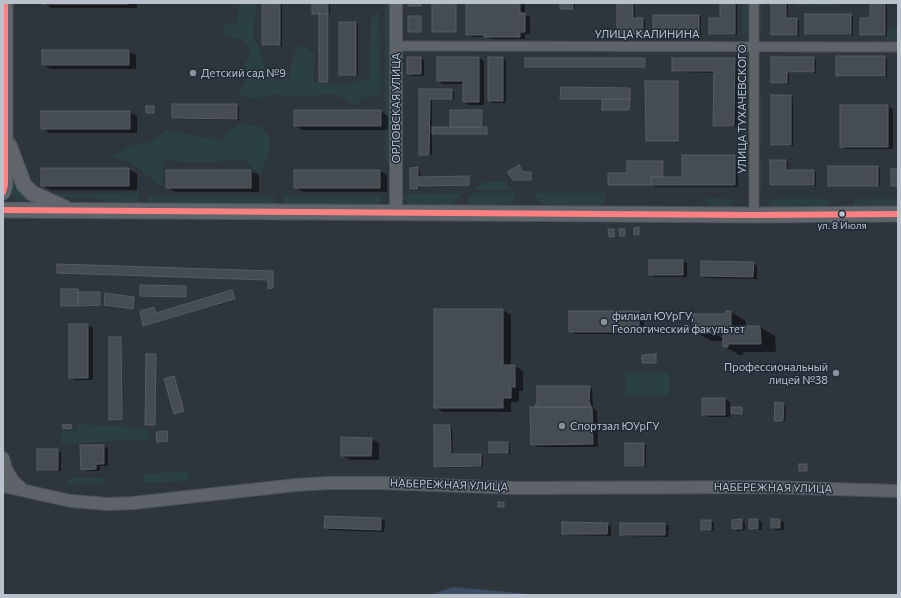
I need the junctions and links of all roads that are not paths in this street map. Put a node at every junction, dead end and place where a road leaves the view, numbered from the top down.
1 (5, 3) edge
2 (396, 3) edge
3 (754, 3) edge
4 (396, 46) junction
5 (754, 46) junction
6 (898, 47) edge
7 (5, 134) junction
8 (3, 192) edge
9 (3, 210) edge
10 (71, 211) junction
11 (396, 212) junction
12 (898, 214) edge
13 (754, 215) junction
14 (3, 458) edge
15 (3, 486) edge
16 (23, 490) junction
17 (898, 491) edge

1 - 7 main road
2 - 4 street, ОРЛОВСКАЯ УЛИЦА
3 - 5 street, УЛИЦА ТУХАЧЕВСКОГО
4 - 5 street, УЛИЦА КАЛИНИНА
4 - 11 street, ОРЛОВСКАЯ УЛИЦА
5 - 6 street, УЛИЦА КАЛИНИНА
5 - 13 street, УЛИЦА ТУХАЧЕВСКОГО
7 - 8 main road
7 - 10 main road
9 - 10 main road
10 - 11 main road
11 - 13 main road
12 - 13 main road
14 - 16 street
15 - 16 street, НАБЕРЕЖНАЯ УЛИЦА
16 - 17 street, НАБЕРЕЖНАЯ УЛИЦА

